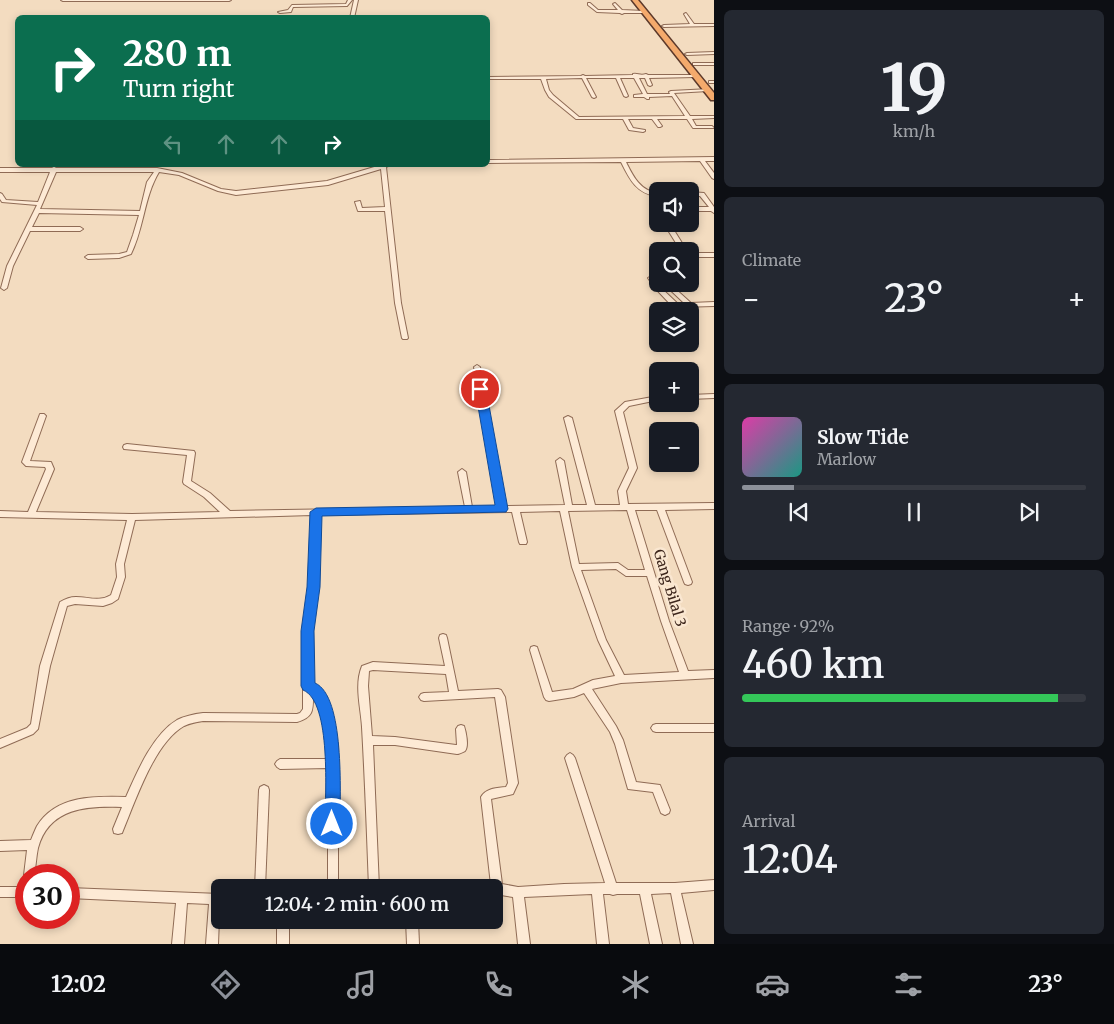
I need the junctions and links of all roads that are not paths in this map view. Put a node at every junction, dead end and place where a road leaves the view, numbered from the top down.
1 (63, 0) edge
2 (229, 0) edge
3 (350, 0) edge
4 (356, 0) edge
5 (635, 0) edge
6 (643, 0) edge
7 (590, 4) dead end
8 (615, 4) dead end
9 (280, 12) dead end
10 (644, 12) junction
11 (622, 13) junction
12 (686, 14) dead end
13 (353, 15) edge
14 (714, 25) edge
15 (664, 26) junction
16 (693, 26) junction
17 (678, 42) junction
18 (669, 43) junction
19 (714, 53) edge
20 (687, 54) junction
21 (695, 64) junction
22 (714, 64) edge
23 (583, 76) junction
24 (617, 76) junction
25 (635, 76) junction
26 (646, 76) junction
27 (696, 76) junction
28 (543, 77) junction
29 (490, 78) edge
30 (650, 85) dead end
31 (712, 85) edge
32 (673, 95) junction
33 (626, 96) dead end
34 (636, 96) dead end
35 (594, 97) dead end
36 (647, 98) junction
37 (714, 98) edge
38 (688, 117) junction
39 (714, 117) edge
40 (625, 118) junction
41 (654, 118) junction
42 (660, 126) dead end
43 (712, 128) dead end
44 (643, 131) dead end
45 (701, 159) junction
46 (714, 159) edge
47 (623, 160) junction
48 (490, 162) edge
49 (67, 167) edge
50 (102, 167) edge
51 (136, 167) edge
52 (174, 167) edge
53 (379, 167) edge
54 (385, 167) edge
55 (54, 169) junction
56 (0, 170) edge
57 (157, 170) junction
58 (171, 172) junction
59 (714, 177) edge
60 (649, 193) edge
61 (699, 194) edge
62 (0, 195) edge
63 (358, 202) dead end
64 (40, 204) junction
65 (388, 209) junction
66 (699, 210) edge
67 (714, 210) edge
68 (37, 211) junction
69 (142, 213) junction
70 (27, 229) junction
71 (80, 229) dead end
72 (714, 254) edge
73 (699, 255) edge
74 (88, 257) dead end
75 (4, 288) dead end
76 (662, 292) edge
77 (676, 292) edge
78 (671, 302) edge
79 (687, 302) edge
80 (699, 304) edge
81 (714, 304) edge
82 (404, 338) dead end
83 (476, 367) dead end
84 (714, 396) edge
85 (699, 397) edge
86 (649, 400) edge
87 (42, 416) dead end
88 (568, 418) dead end
89 (127, 447) dead end
90 (560, 461) dead end
91 (462, 472) dead end
92 (714, 506) edge
93 (627, 507) junction
94 (660, 507) junction
95 (566, 508) junction
96 (592, 508) junction
97 (502, 509) junction
98 (515, 509) junction
99 (469, 510) junction
100 (316, 512) junction
101 (0, 514) edge
102 (31, 514) junction
103 (228, 514) junction
104 (132, 517) junction
105 (523, 542) dead end
106 (576, 568) junction
107 (650, 573) junction
108 (688, 582) dead end
109 (443, 638) dead end
110 (534, 650) dead end
111 (450, 670) junction
112 (714, 674) edge
113 (686, 675) junction
114 (621, 678) junction
115 (308, 686) junction
116 (589, 686) junction
117 (454, 695) junction
118 (424, 697) dead end
119 (656, 728) dead end
120 (714, 728) edge
121 (461, 729) dead end
122 (367, 740) junction
123 (0, 744) edge
124 (570, 758) dead end
125 (332, 763) junction
126 (280, 764) dead end
127 (264, 790) dead end
128 (129, 802) junction
129 (665, 810) dead end
130 (118, 830) dead end
131 (34, 845) junction
132 (0, 846) edge
133 (31, 864) edge
134 (260, 879) edge
135 (333, 879) edge
136 (374, 879) edge
137 (495, 879) edge
138 (714, 885) edge
139 (644, 888) junction
140 (675, 888) junction
141 (503, 890) edge
142 (597, 890) junction
143 (613, 890) junction
144 (15, 891) edge
145 (0, 892) edge
146 (518, 892) junction
147 (80, 893) edge
148 (182, 898) junction
149 (211, 899) edge
150 (214, 929) edge
151 (283, 929) edge
152 (412, 929) edge
153 (178, 944) edge
154 (212, 944) edge
155 (282, 944) edge
156 (413, 944) edge
157 (524, 944) edge
158 (603, 944) edge
159 (656, 944) edge
160 (687, 944) edge

1 - 2 street
3 - 9 street
4 - 13 street
5 - 10 highway
6 - 15 highway
7 - 11 street
8 - 11 street
10 - 11 street
10 - 18 highway
12 - 16 street
14 - 16 street
15 - 16 street
15 - 17 highway
17 - 18 highway
17 - 20 highway
18 - 27 highway
19 - 20 street
20 - 21 highway
21 - 22 street
21 - 31 highway
23 - 24 street
23 - 28 street
23 - 35 street
24 - 25 street
24 - 33 street
25 - 26 street
25 - 36 street
26 - 27 street
26 - 30 street
27 - 31 highway
28 - 29 street
28 - 40 street
31 - 32 street
31 - 37 highway
32 - 36 street
32 - 38 street
34 - 36 street
38 - 39 street
38 - 41 street
38 - 43 street
40 - 41 street
40 - 44 street
41 - 42 street
45 - 46 street
45 - 47 street
45 - 59 street
47 - 48 street
47 - 60 street
49 - 50 street
49 - 55 street
50 - 51 street
51 - 57 street
52 - 58 street
53 - 58 street
54 - 65 street
55 - 56 street
55 - 64 street
57 - 58 street
57 - 69 street
61 - 67 street
62 - 64 street
63 - 65 street
64 - 68 street
65 - 82 street
66 - 67 street
68 - 69 street
68 - 70 street
69 - 74 street
70 - 71 street
70 - 75 street
72 - 73 street
76 - 78 street
77 - 79 street
80 - 81 street
83 - 97 street
84 - 85 street
86 - 93 street
87 - 102 street
88 - 96 street
89 - 103 street
90 - 95 street
91 - 99 street
92 - 94 street
93 - 94 street
93 - 96 street
93 - 107 street, Gang Bilal 3
94 - 108 street
95 - 96 street
95 - 98 street
95 - 106 street
97 - 98 street
97 - 99 street
98 - 105 street
99 - 100 street
100 - 103 street
100 - 115 street
101 - 102 street
102 - 104 street
103 - 104 street
104 - 123 street
106 - 107 street
106 - 114 street
107 - 113 street, Gang Bilal 3
109 - 111 street
110 - 116 street
111 - 117 street
111 - 122 street
112 - 113 street
113 - 114 street
114 - 116 street
115 - 125 street
115 - 128 street
116 - 129 street
117 - 118 street
117 - 137 street
119 - 120 street
121 - 122 street
122 - 136 street
124 - 143 street
125 - 126 street
125 - 135 street
127 - 134 street
128 - 130 street
128 - 131 street
131 - 132 street
131 - 133 street
138 - 140 street
139 - 140 street
139 - 143 street
139 - 159 street
140 - 160 street
141 - 146 street
142 - 143 street
142 - 146 street
142 - 158 street
144 - 145 street
146 - 157 street
147 - 148 street
148 - 149 street
148 - 153 street
150 - 154 street
151 - 155 street
152 - 156 street

